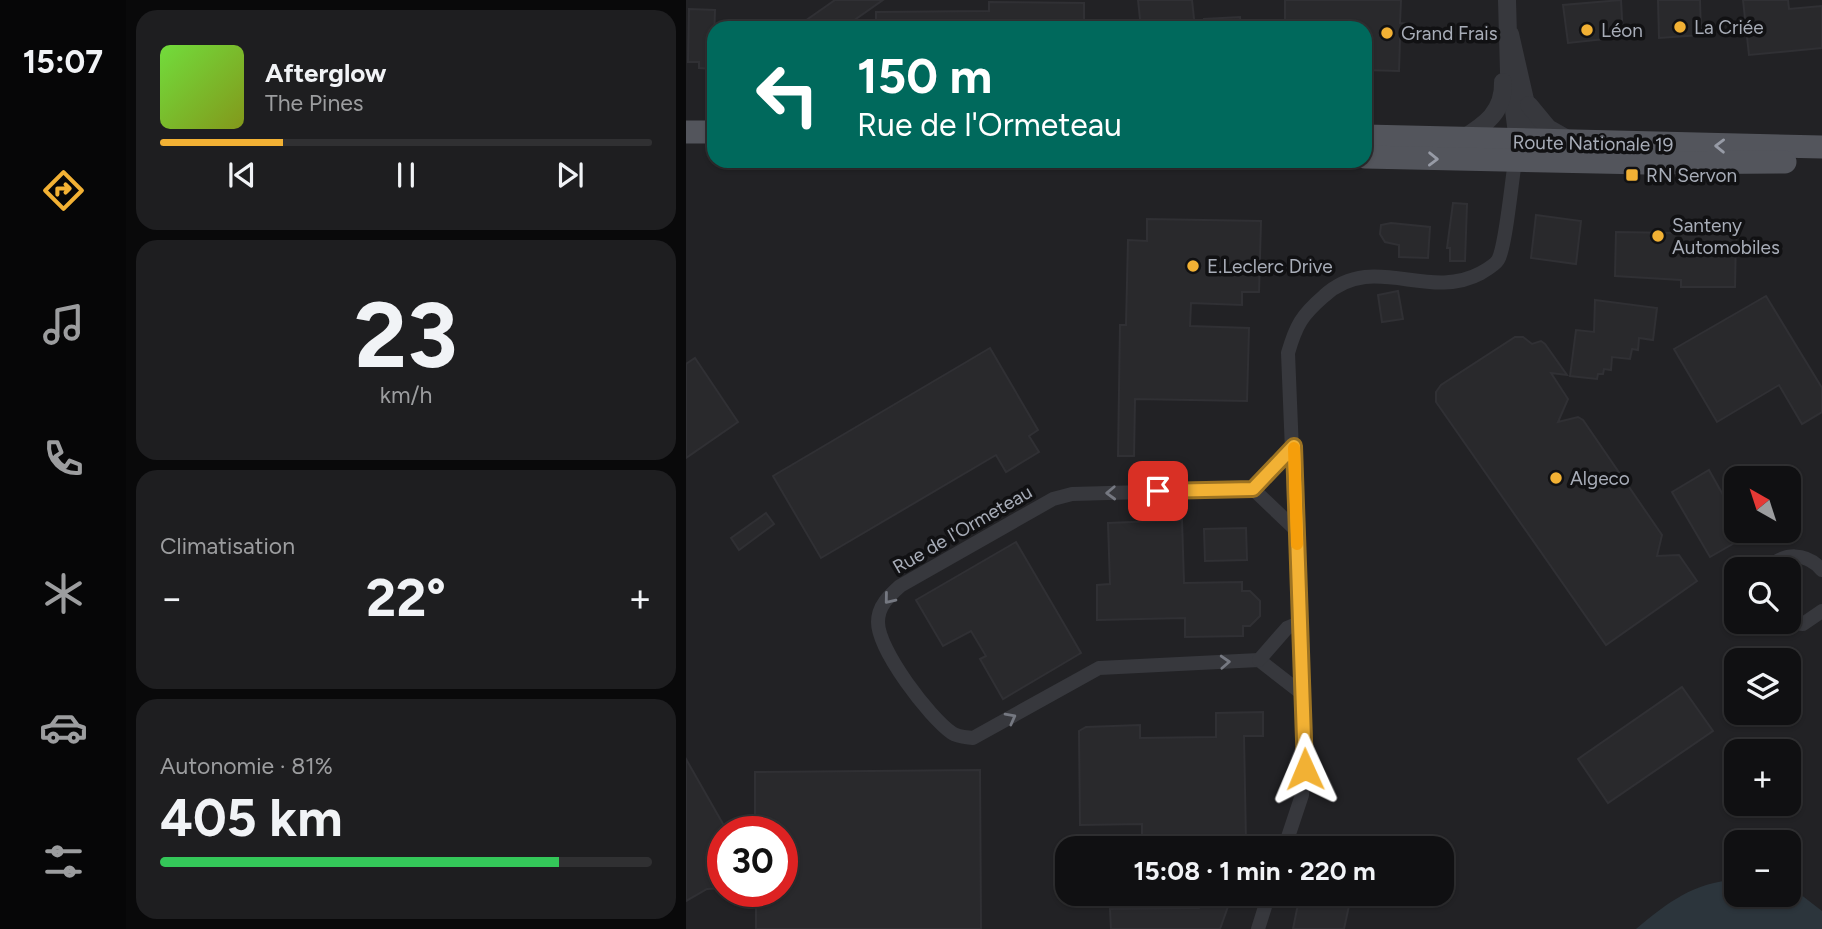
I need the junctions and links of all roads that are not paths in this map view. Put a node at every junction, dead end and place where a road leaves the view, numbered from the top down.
1 (1507, 0) edge
2 (1510, 34) junction
3 (1524, 96) junction
4 (686, 132) edge
5 (707, 132) edge
6 (1372, 136) edge
7 (1462, 139) junction
8 (1575, 143) junction
9 (1822, 148) edge
10 (1516, 150) junction
11 (1372, 157) edge
12 (1822, 161) edge
13 (1294, 446) junction
14 (1253, 489) junction
15 (1296, 530) junction
16 (1801, 557) edge
17 (1822, 569) edge
18 (1822, 611) edge
19 (1298, 622) junction
20 (1801, 624) edge
21 (1259, 660) junction
22 (1304, 695) junction
23 (1288, 836) edge
24 (1265, 906) edge
25 (1258, 929) edge

1 - 2 street
2 - 3 street
2 - 7 street
2 - 10 street
3 - 8 street
3 - 10 street
4 - 5 main road
6 - 7 main road, Route Nationale 19
7 - 10 main road, Route Nationale 19
9 -> 8 main road, Route Nationale 19
8 - 10 main road, Route Nationale 19
11 -> 10 main road, Route Nationale 19
10 - 12 main road, Route Nationale 19
10 - 13 street
13 - 14 street
13 - 15 street
14 - 15 street
14 -> 21 street, Rue de l'Ormeteau
15 - 19 street
16 - 17 street
18 - 20 street
19 - 21 street
19 - 22 street
21 - 22 street
22 - 23 street
24 - 25 street

